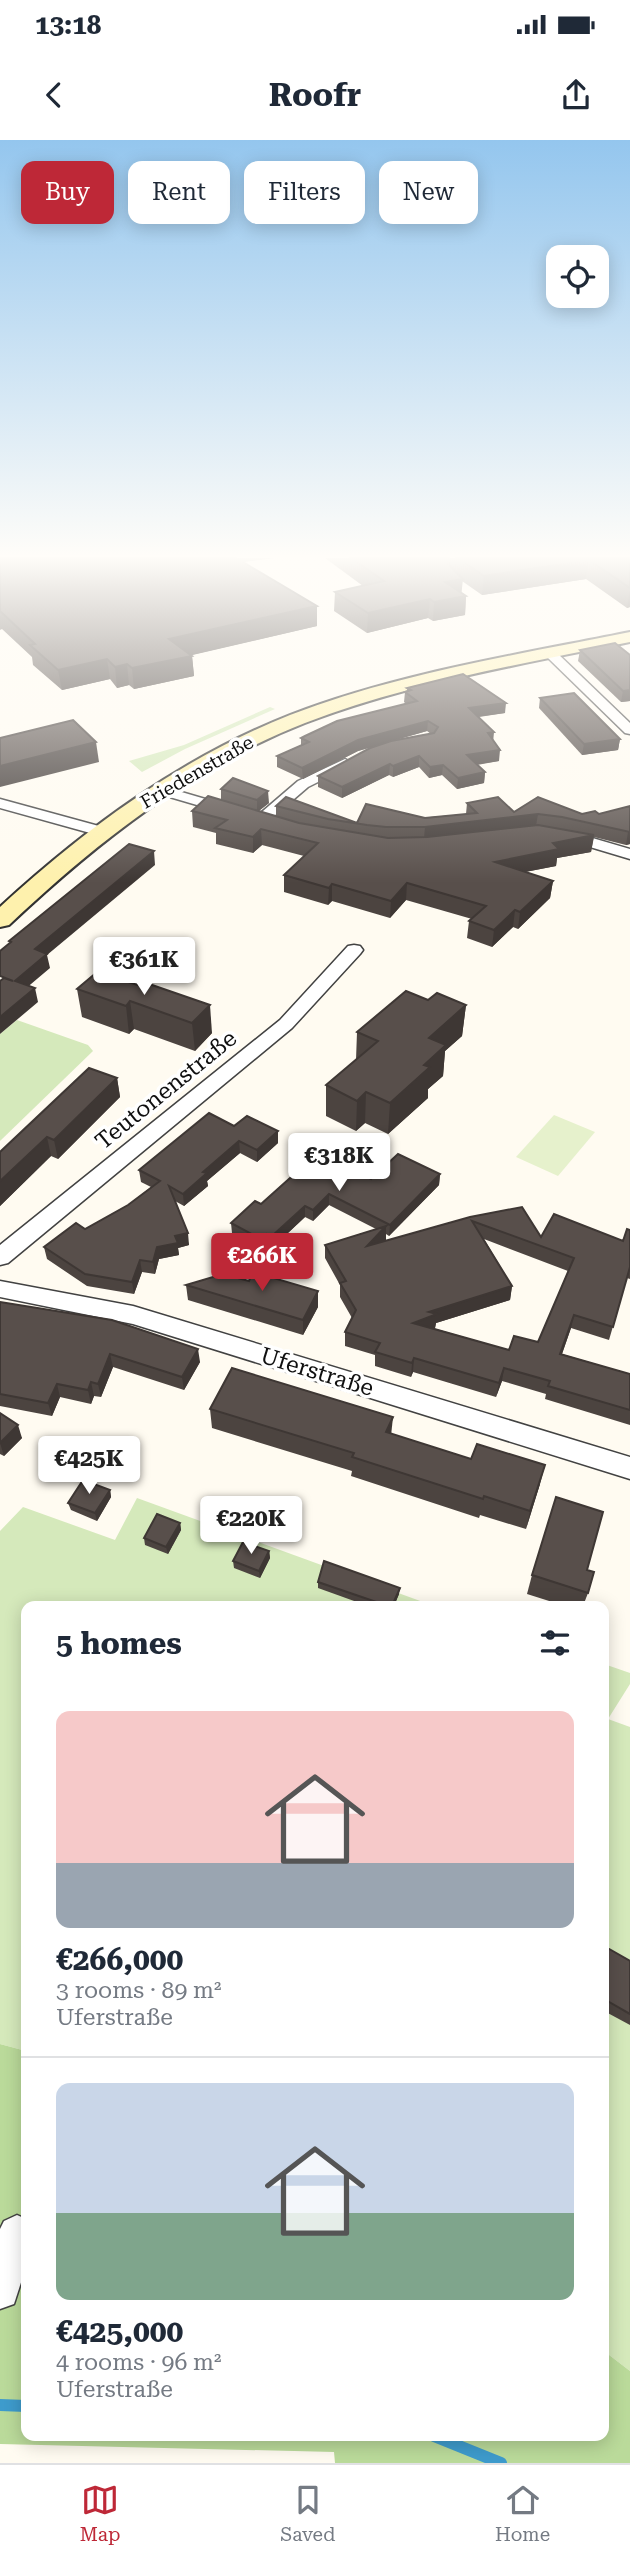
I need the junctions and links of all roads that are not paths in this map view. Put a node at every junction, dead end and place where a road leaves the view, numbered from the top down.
1 (452, 666) edge
2 (487, 666) edge
3 (564, 666) edge
4 (630, 730) edge
5 (363, 755) edge
6 (160, 790) junction
7 (0, 803) edge
8 (261, 820) junction
9 (279, 825) edge
10 (92, 829) junction
11 (549, 834) edge
12 (630, 854) edge
13 (0, 895) edge
14 (0, 920) edge
15 (354, 950) dead end
16 (0, 1257) edge
17 (0, 1289) edge
18 (630, 1468) edge
19 (17, 2234) dead end
20 (0, 2290) edge

1 - 10 main road, Friedenstraße
2 - 6 main road, Friedenstraße
3 - 4 street
5 - 8 street
6 - 8 street
6 - 10 main road, Friedenstraße
7 - 10 street
8 - 9 street
10 - 13 main road, Friedenstraße
10 - 14 main road, Friedenstraße
11 - 12 street
15 - 16 street, Teutonenstraße
17 - 18 street, Uferstraße
19 - 20 street

